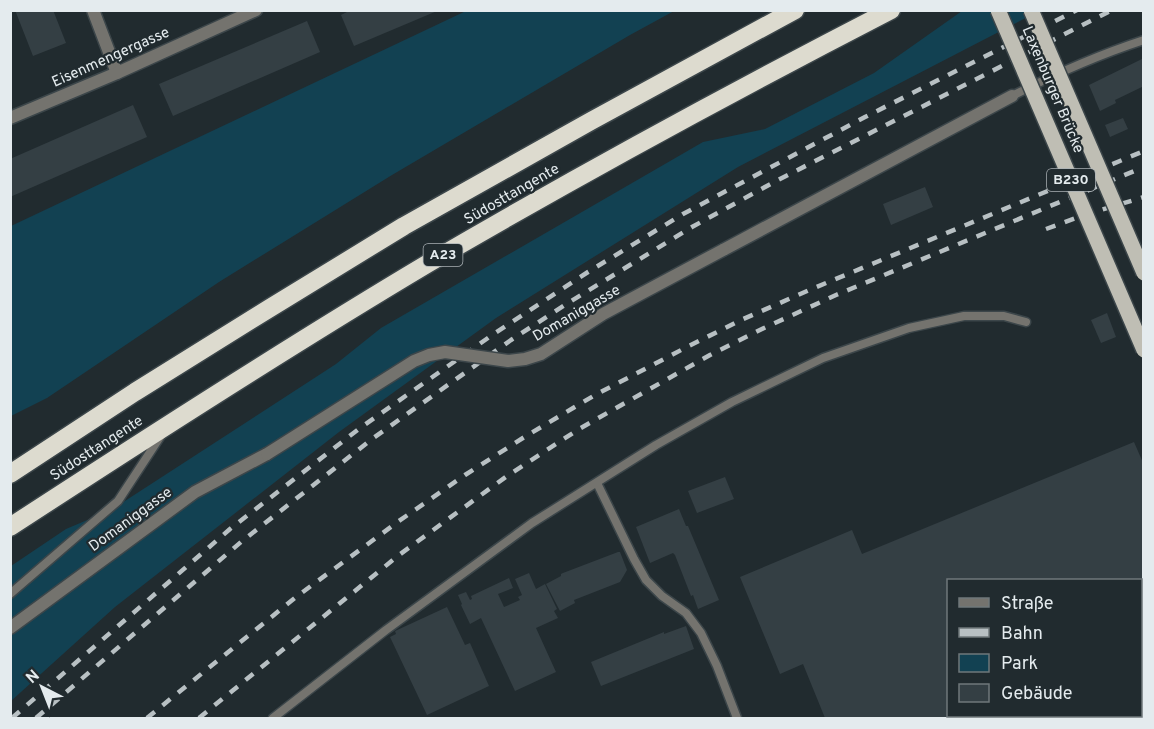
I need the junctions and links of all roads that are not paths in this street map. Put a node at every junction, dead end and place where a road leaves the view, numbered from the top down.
1 (93, 10) edge
2 (256, 10) edge
3 (795, 10) edge
4 (891, 10) edge
5 (998, 10) edge
6 (1031, 10) edge
7 (1143, 40) edge
8 (117, 72) junction
9 (1012, 96) joint
10 (10, 118) edge
11 (1143, 273) edge
12 (1026, 322) dead end
13 (1143, 350) edge
14 (169, 423) junction
15 (10, 474) edge
16 (597, 483) junction
17 (10, 527) edge
18 (10, 594) edge
19 (10, 628) edge
20 (273, 718) edge
21 (737, 718) edge

1 - 8 street
2 - 8 street, Eisenmengergasse
3 - 15 highway, Südosttangente
4 - 14 highway, Südosttangente / A23
5 - 13 main road, Laxenburger Brücke / B230, bridge
6 - 11 main road, Laxenburger Brücke / B230, bridge
7 - 9 lane, Domaniggasse
8 - 10 street, Eisenmengergasse
9 - 19 street, Domaniggasse, bridge
12 - 16 lane
14 - 17 highway, Südosttangente / A23
14 - 18 lane
16 - 20 lane
16 - 21 lane

